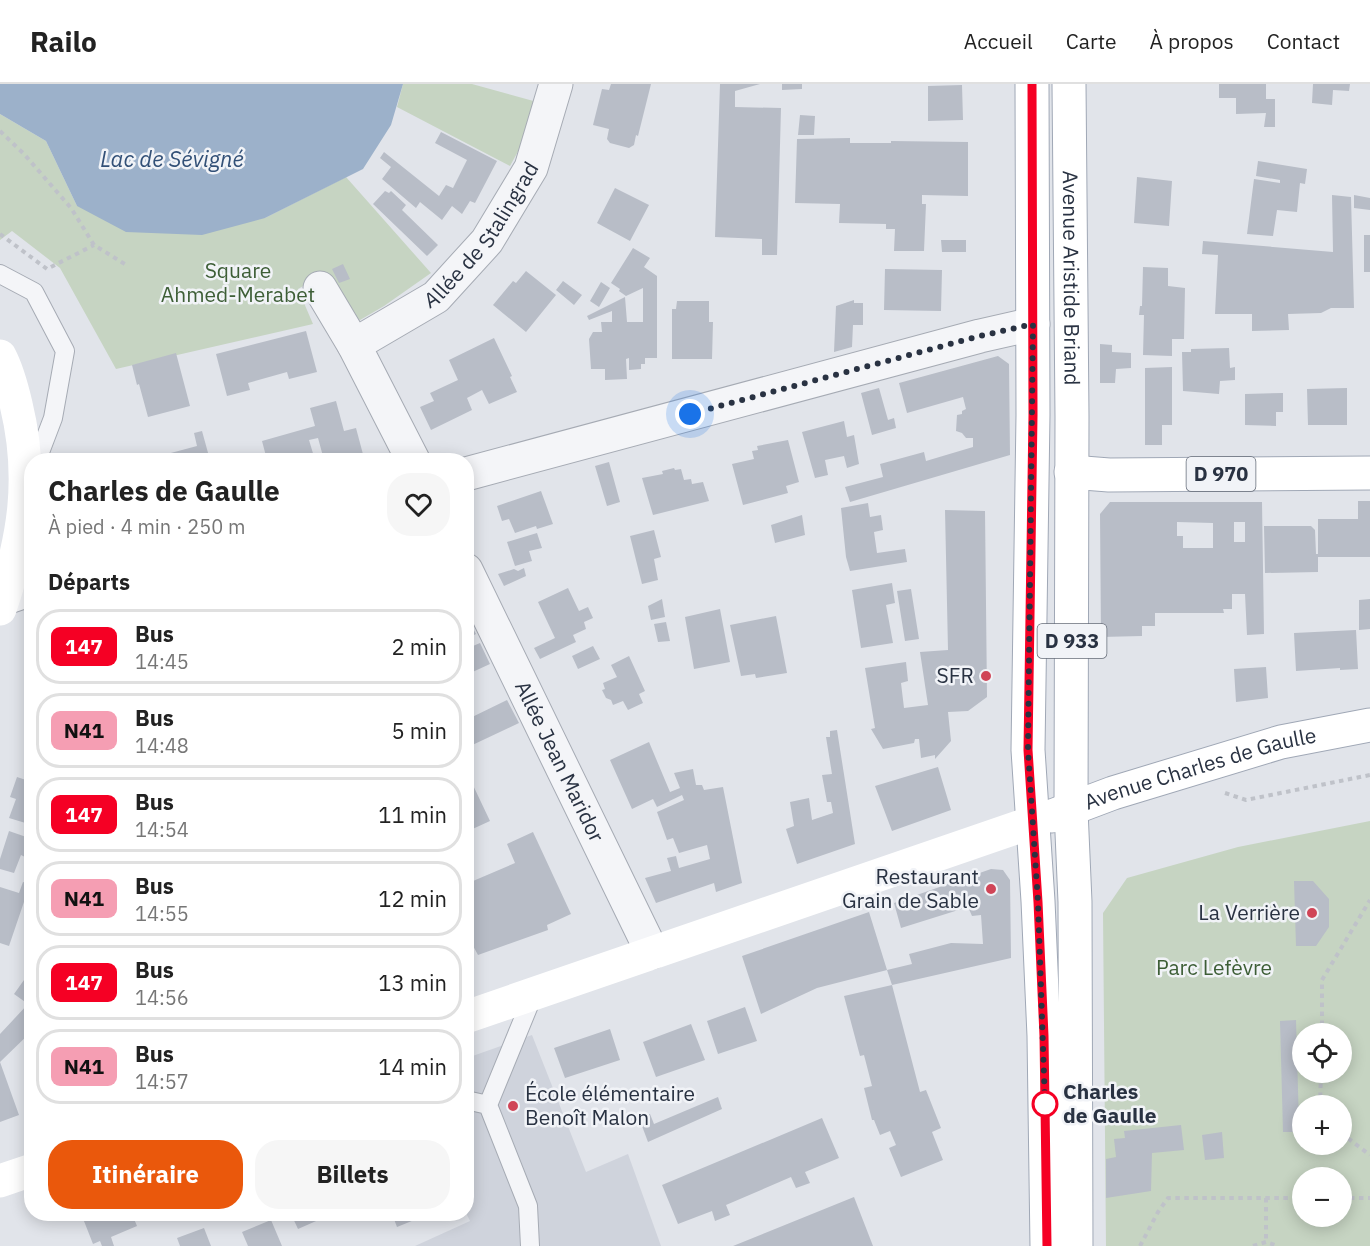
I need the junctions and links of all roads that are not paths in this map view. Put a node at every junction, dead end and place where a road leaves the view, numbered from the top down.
1 (556, 84) edge
2 (1032, 84) edge
3 (1069, 84) edge
4 (0, 274) edge
5 (320, 288) dead end
6 (1033, 324) junction
7 (354, 345) junction
8 (0, 356) edge
9 (25, 453) edge
10 (40, 453) edge
11 (409, 453) edge
12 (474, 472) edge
13 (1071, 472) junction
14 (1370, 473) edge
15 (1031, 494) junction
16 (24, 516) edge
17 (1031, 568) junction
18 (474, 586) edge
19 (9, 599) edge
20 (1370, 725) edge
21 (1071, 810) junction
22 (1034, 822) junction
23 (652, 952) junction
24 (534, 993) junction
25 (474, 1014) edge
26 (474, 1102) edge
27 (488, 1105) junction
28 (24, 1173) edge
29 (0, 1181) edge
30 (530, 1246) edge
31 (1047, 1246) edge
32 (1076, 1246) edge

1 - 7 street, Allée de Stalingrad
2 - 6 main road, Avenue Aristide Briand / D 933
3 - 13 main road, Avenue Aristide Briand / D 933
4 - 10 lane
5 - 7 street
6 - 12 street
6 - 15 main road, Avenue Aristide Briand / D 933
7 - 11 street
8 - 9 main road
13 - 14 main road, D 970
13 - 15 main road
13 - 21 main road, Avenue Aristide Briand / D 933
15 - 17 main road, Avenue Aristide Briand / D 933
16 - 19 main road
17 - 21 main road
17 - 22 main road, Avenue Aristide Briand / D 933
18 - 23 street, Allée Jean Maridor
20 - 21 main road, Avenue Charles de Gaulle
21 - 22 main road, Avenue Charles de Gaulle
21 - 32 main road, D 933
22 - 23 main road, Avenue Charles de Gaulle
22 - 31 main road, D 933
23 - 24 main road, Avenue Charles de Gaulle
24 - 25 main road, Avenue Charles de Gaulle
24 - 27 lane
26 - 27 lane
27 - 30 lane
28 - 29 main road

